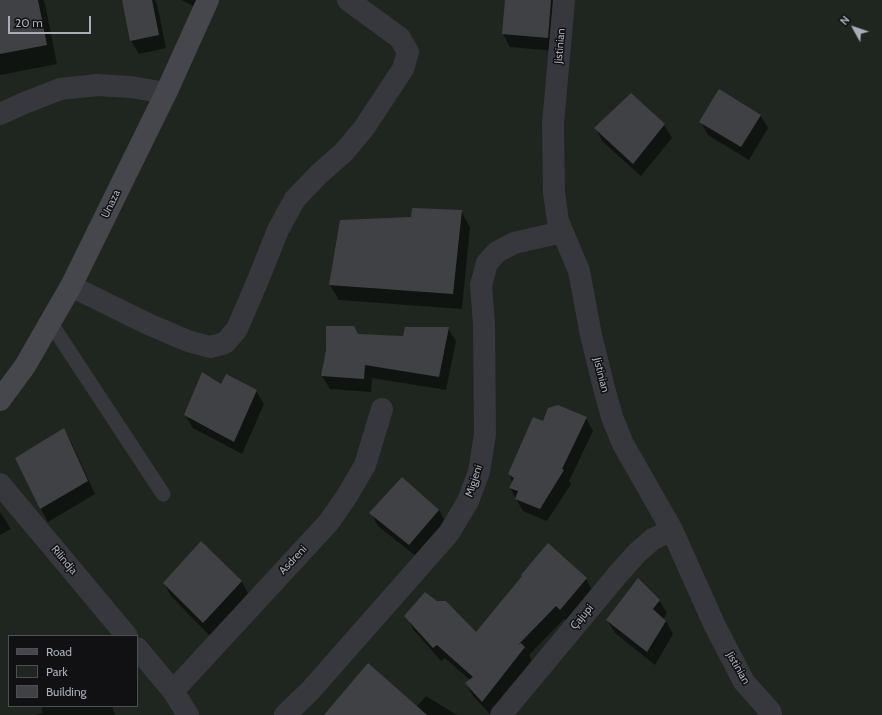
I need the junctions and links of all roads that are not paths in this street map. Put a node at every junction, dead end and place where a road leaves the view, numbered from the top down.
1 (208, 0) edge
2 (348, 0) edge
3 (564, 0) edge
4 (166, 93) junction
5 (0, 114) edge
6 (562, 232) junction
7 (71, 286) junction
8 (50, 322) junction
9 (9, 379) edge
10 (0, 400) edge
11 (382, 409) dead end
12 (0, 484) edge
13 (163, 494) dead end
14 (672, 530) junction
15 (126, 635) edge
16 (138, 649) edge
17 (173, 691) junction
18 (768, 714) edge
19 (188, 715) edge
20 (285, 715) edge
21 (501, 715) edge

1 - 4 main road, Unaza
2 - 7 street
3 - 6 street, Jistinian
4 - 5 street
4 - 7 main road, Unaza
6 - 14 street, Jistinian
6 - 20 street, Migjeni
7 - 8 main road, Unaza
8 - 9 main road, Unaza
8 - 13 lane
9 - 10 main road, Unaza
11 - 17 street, Asdreni
12 - 15 street, Rilindja
14 - 18 street, Jistinian
14 - 21 street, Çajupi
16 - 17 street
17 - 19 street

